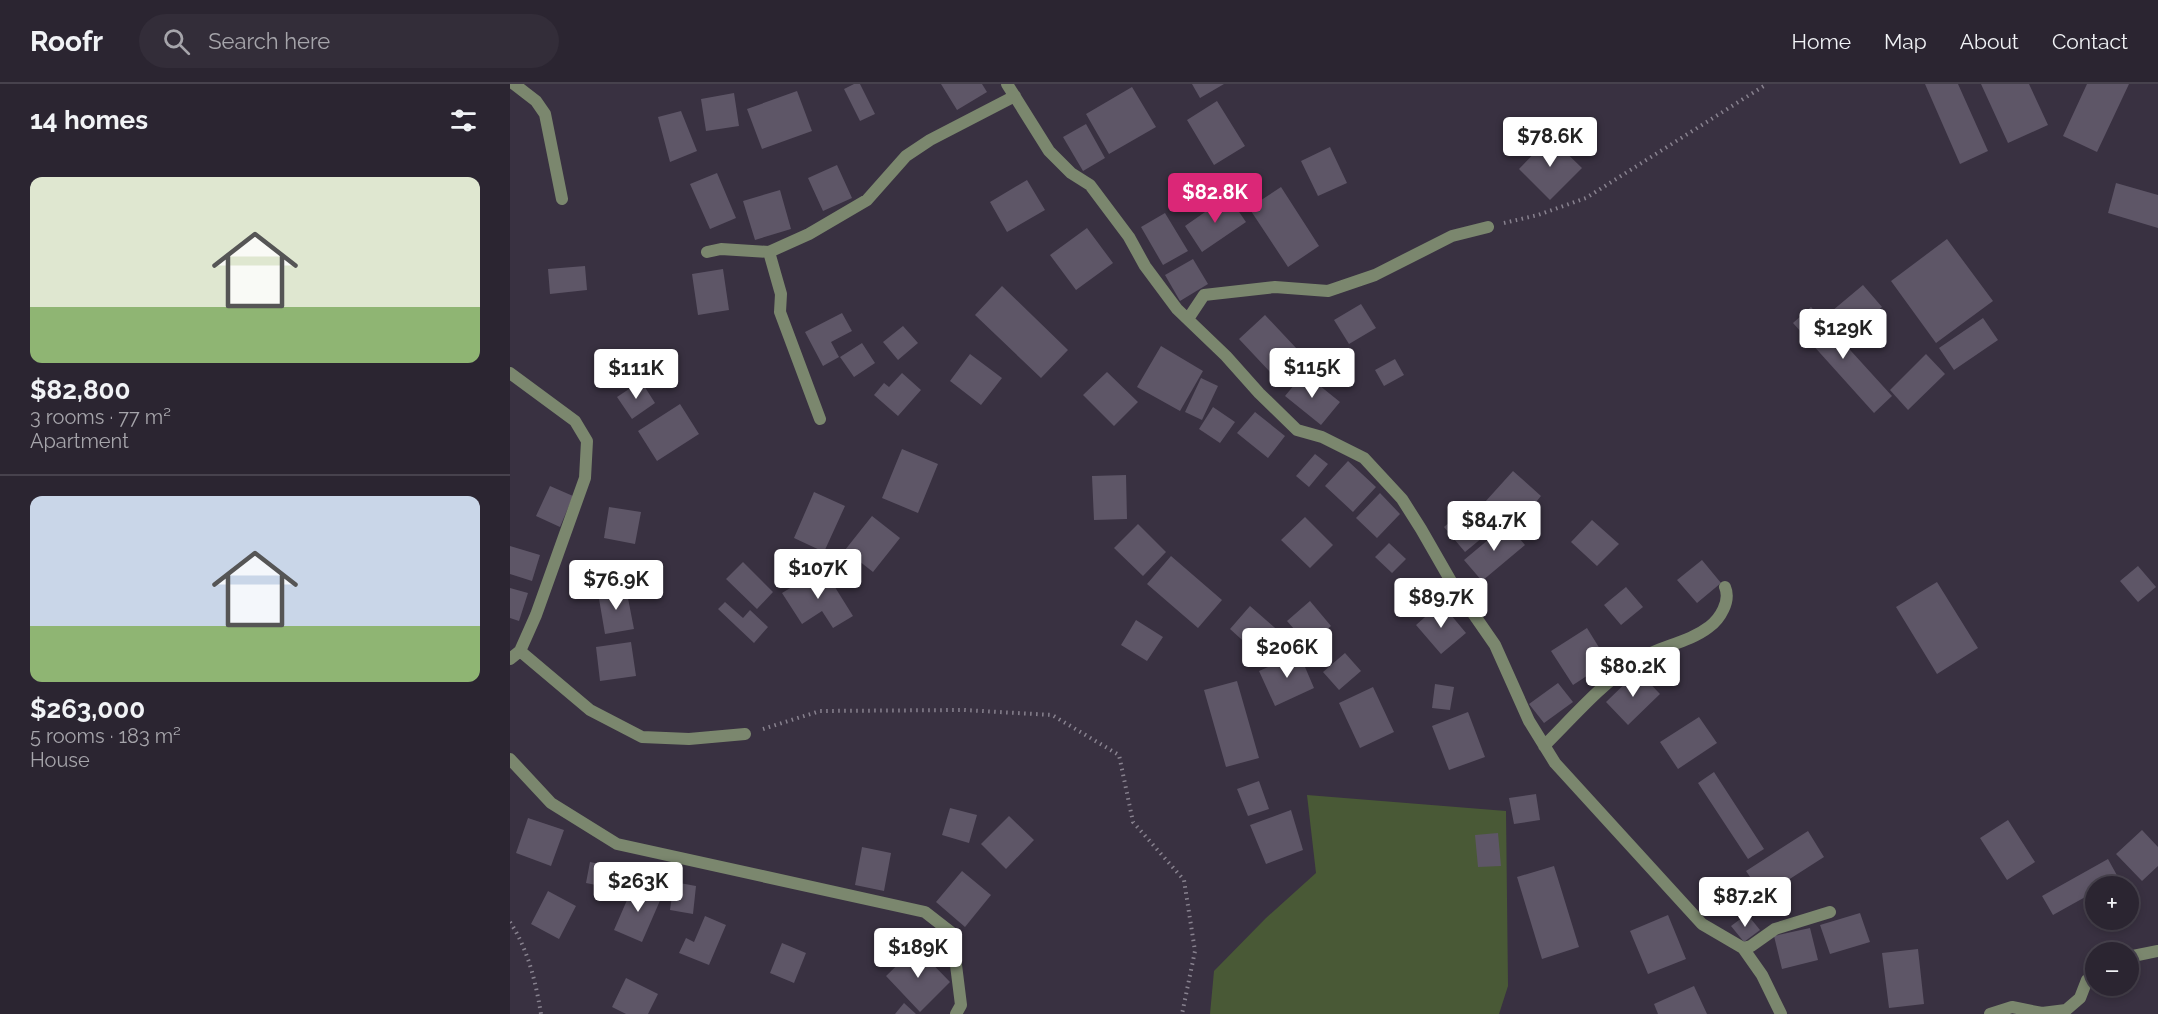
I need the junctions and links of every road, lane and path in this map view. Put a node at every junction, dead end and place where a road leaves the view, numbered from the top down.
1 (514, 84) edge
2 (1007, 84) edge
3 (1767, 84) edge
4 (1015, 96) junction
5 (562, 199) dead end
6 (1488, 227) joint
7 (707, 252) dead end
8 (769, 252) junction
9 (1188, 319) junction
10 (510, 373) edge
11 (820, 419) dead end
12 (1725, 587) dead end
13 (520, 651) junction
14 (510, 659) edge
15 (745, 734) joint
16 (1544, 746) junction
17 (510, 759) edge
18 (1830, 912) dead end
19 (510, 922) edge
20 (1743, 948) junction
21 (2158, 951) edge
22 (2139, 955) edge
23 (2085, 985) edge
24 (541, 1013) edge
25 (956, 1014) edge
26 (1182, 1014) edge
27 (1781, 1014) edge
28 (1990, 1014) edge

1 - 5 street
2 - 4 street
3 - 6 path
4 - 8 street
4 - 9 street
6 - 9 street
7 - 8 street
8 - 11 street
9 - 16 street
10 - 13 street
12 - 16 street
13 - 14 street
13 - 15 street
15 - 26 path
16 - 20 street
17 - 25 street
18 - 20 street
19 - 24 path
20 - 27 street
21 - 22 street
23 - 28 street

